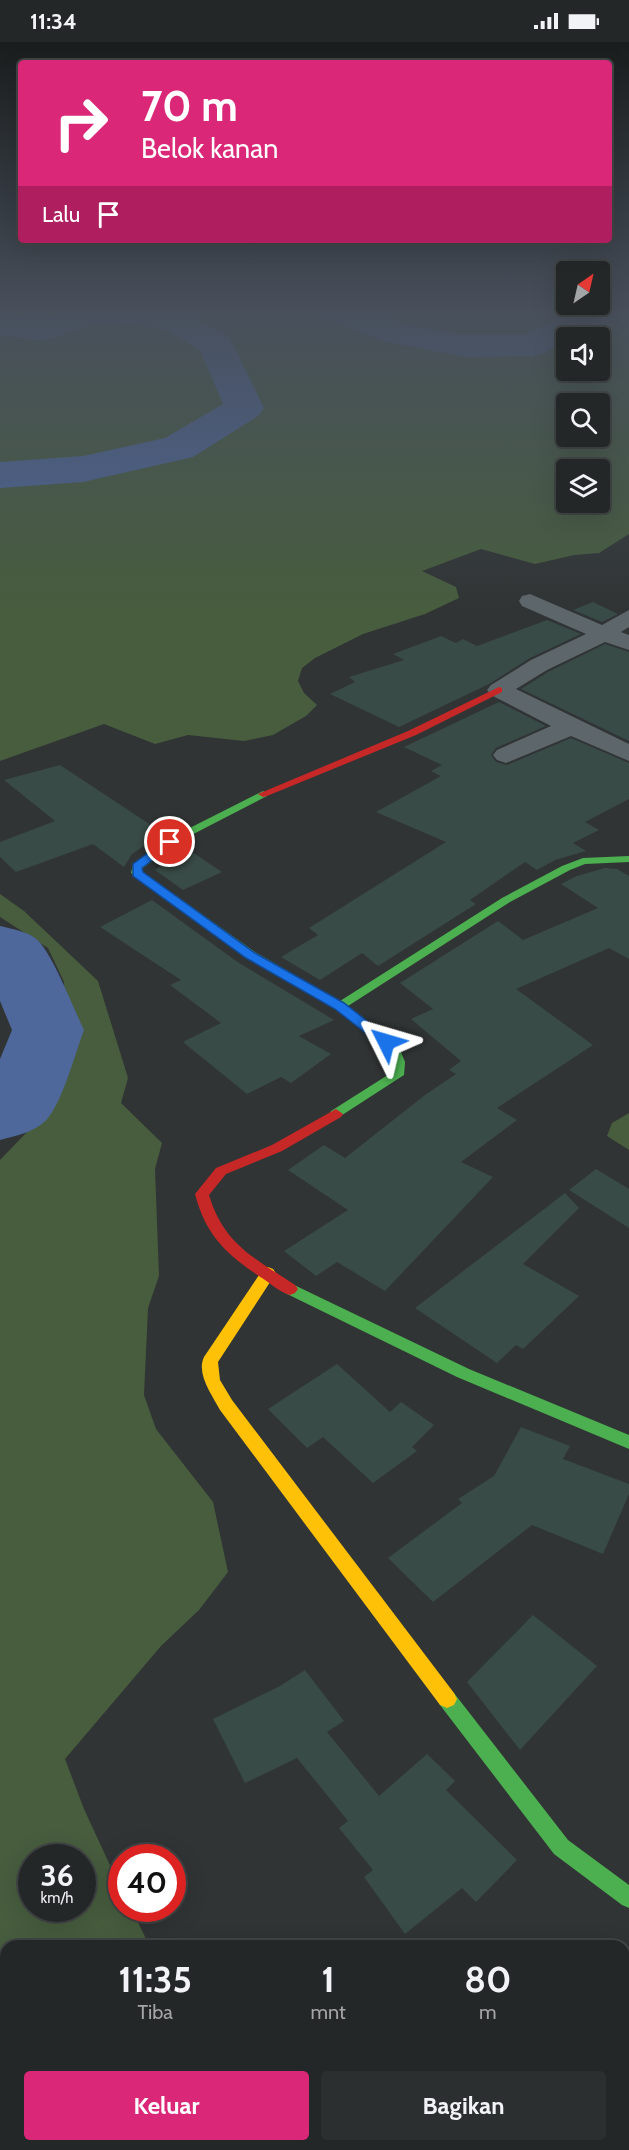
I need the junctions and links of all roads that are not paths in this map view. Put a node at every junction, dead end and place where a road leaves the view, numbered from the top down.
1 (530, 601) dead end
2 (629, 617) edge
3 (604, 634) junction
4 (629, 643) edge
5 (499, 690) junction
6 (571, 727) junction
7 (629, 753) edge
8 (506, 755) dead end
9 (629, 859) edge
10 (340, 1006) junction
11 (268, 1273) junction
12 (629, 1442) edge
13 (629, 1898) edge

1 - 3 street
2 - 3 street
3 - 4 street
3 - 5 street
5 - 6 street
5 - 10 street
6 - 7 street
6 - 8 street
9 - 10 street
10 - 11 street
11 - 12 street
11 - 13 street

